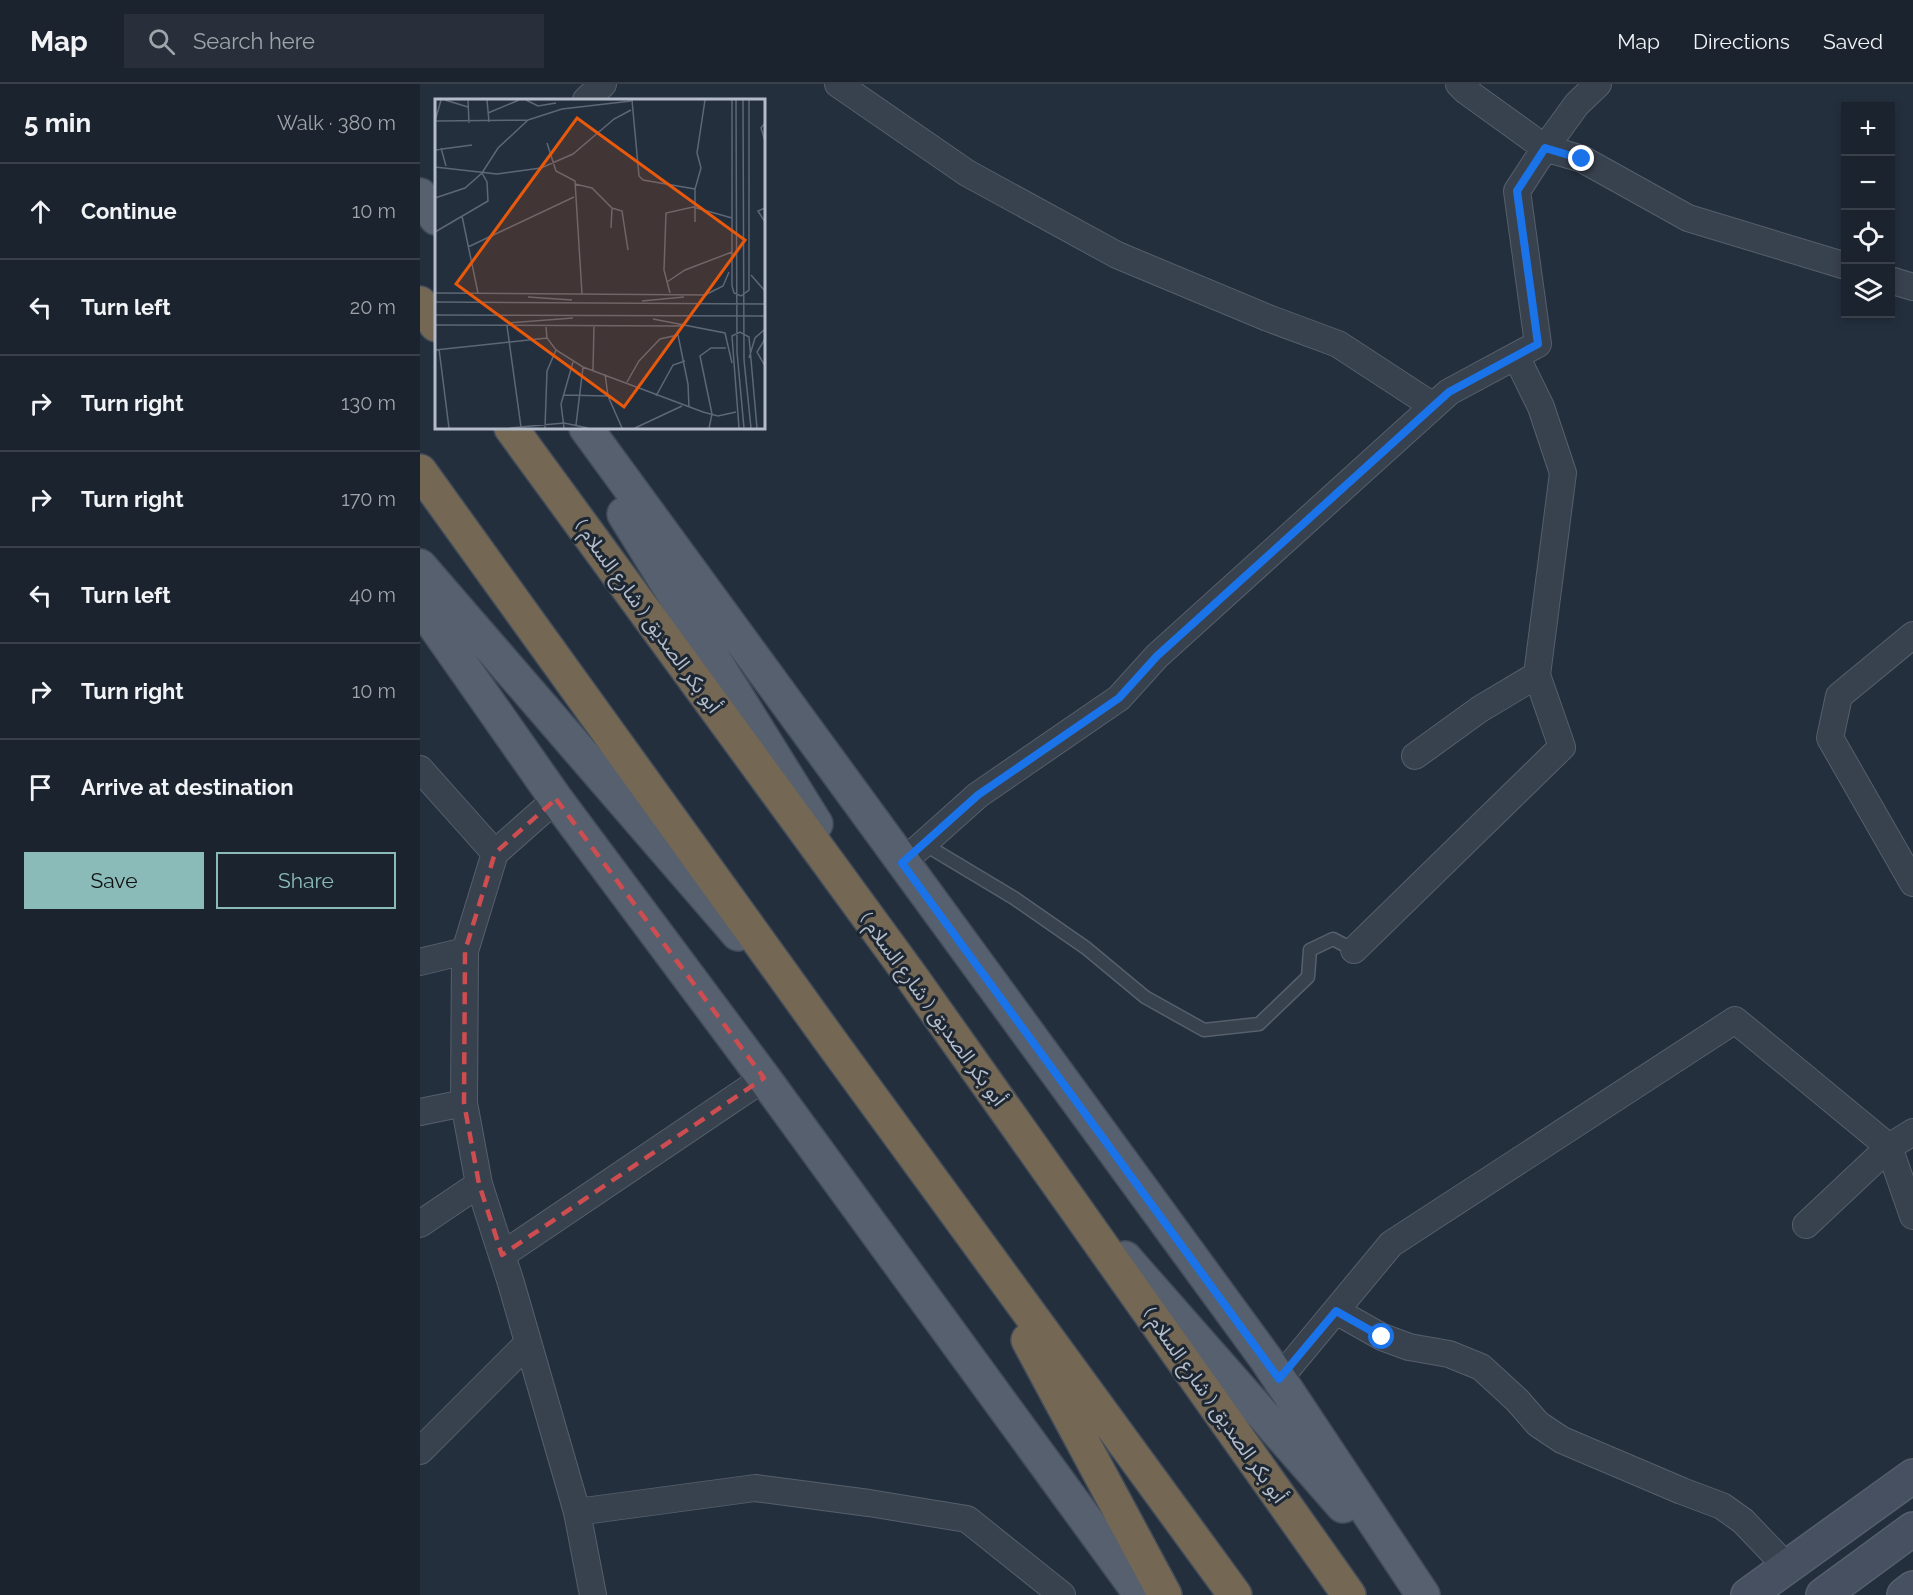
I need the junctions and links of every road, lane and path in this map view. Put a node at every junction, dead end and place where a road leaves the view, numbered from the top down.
1 (603, 84) edge
2 (838, 84) edge
3 (1459, 84) edge
4 (1598, 84) edge
5 (587, 99) edge
6 (1545, 148) junction
7 (420, 195) edge
8 (435, 217) edge
9 (1841, 266) edge
10 (1895, 282) edge
11 (1913, 287) edge
12 (420, 303) edge
13 (435, 324) edge
14 (1516, 356) junction
15 (1433, 406) junction
16 (512, 429) edge
17 (571, 429) edge
18 (587, 429) edge
19 (420, 471) edge
20 (420, 566) edge
21 (420, 605) edge
22 (1913, 635) edge
23 (1537, 675) junction
24 (1415, 756) dead end
25 (420, 769) edge
26 (556, 799) junction
27 (495, 853) junction
28 (913, 854) junction
29 (1913, 884) edge
30 (1354, 950) joint
31 (465, 951) junction
32 (420, 962) edge
33 (911, 976) junction
34 (832, 1043) junction
35 (764, 1078) junction
36 (464, 1102) junction
37 (420, 1112) edge
38 (1913, 1132) edge
39 (1889, 1146) junction
40 (1053, 1176) junction
41 (479, 1184) junction
42 (1913, 1216) edge
43 (420, 1224) edge
44 (1806, 1225) dead end
45 (970, 1233) junction
46 (502, 1255) junction
47 (1336, 1311) junction
48 (528, 1343) junction
49 (1279, 1379) junction
50 (420, 1452) edge
51 (1913, 1476) edge
52 (577, 1512) junction
53 (1913, 1529) edge
54 (1787, 1567) junction
55 (1913, 1588) edge
56 (593, 1595) edge
57 (1062, 1595) edge
58 (1141, 1595) edge
59 (1165, 1595) edge
60 (1235, 1595) edge
61 (1349, 1595) edge
62 (1422, 1595) edge
63 (1748, 1595) edge
64 (1823, 1595) edge
65 (1904, 1595) edge

1 - 5 street
2 - 15 street
3 - 6 street
4 - 6 street
6 - 9 street
6 - 14 street
7 - 8 main road
10 - 11 street
12 - 13 highway
14 - 15 street
14 - 23 street
15 - 28 street
16 - 33 highway, ( شارع السلام ) أبو بكر الصديق
17 - 33 main road
18 - 28 main road
19 - 34 highway
20 - 34 main road
21 - 26 main road
22 - 29 street
23 - 24 street
23 - 30 street
25 - 27 street
26 - 27 street
26 - 35 main road
27 - 31 street
28 - 30 lane
28 - 49 main road
31 - 32 street
31 - 36 street
33 - 40 highway, ( شارع السلام ) أبو بكر الصديق
34 - 45 highway
35 - 46 street
35 - 58 main road
36 - 37 street
36 - 41 street
38 - 39 street
39 - 42 street
39 - 44 street
39 - 47 street
40 - 61 highway, ( شارع السلام ) أبو بكر الصديق
40 - 62 main road
41 - 43 street
41 - 46 street
45 - 59 highway
45 - 60 highway
46 - 48 street
47 - 49 street
47 - 54 street
48 - 50 street
48 - 52 street
49 - 62 main road
51 - 54 main road
52 - 56 street
52 - 57 street
53 - 64 main road
54 - 63 main road
55 - 65 main road

